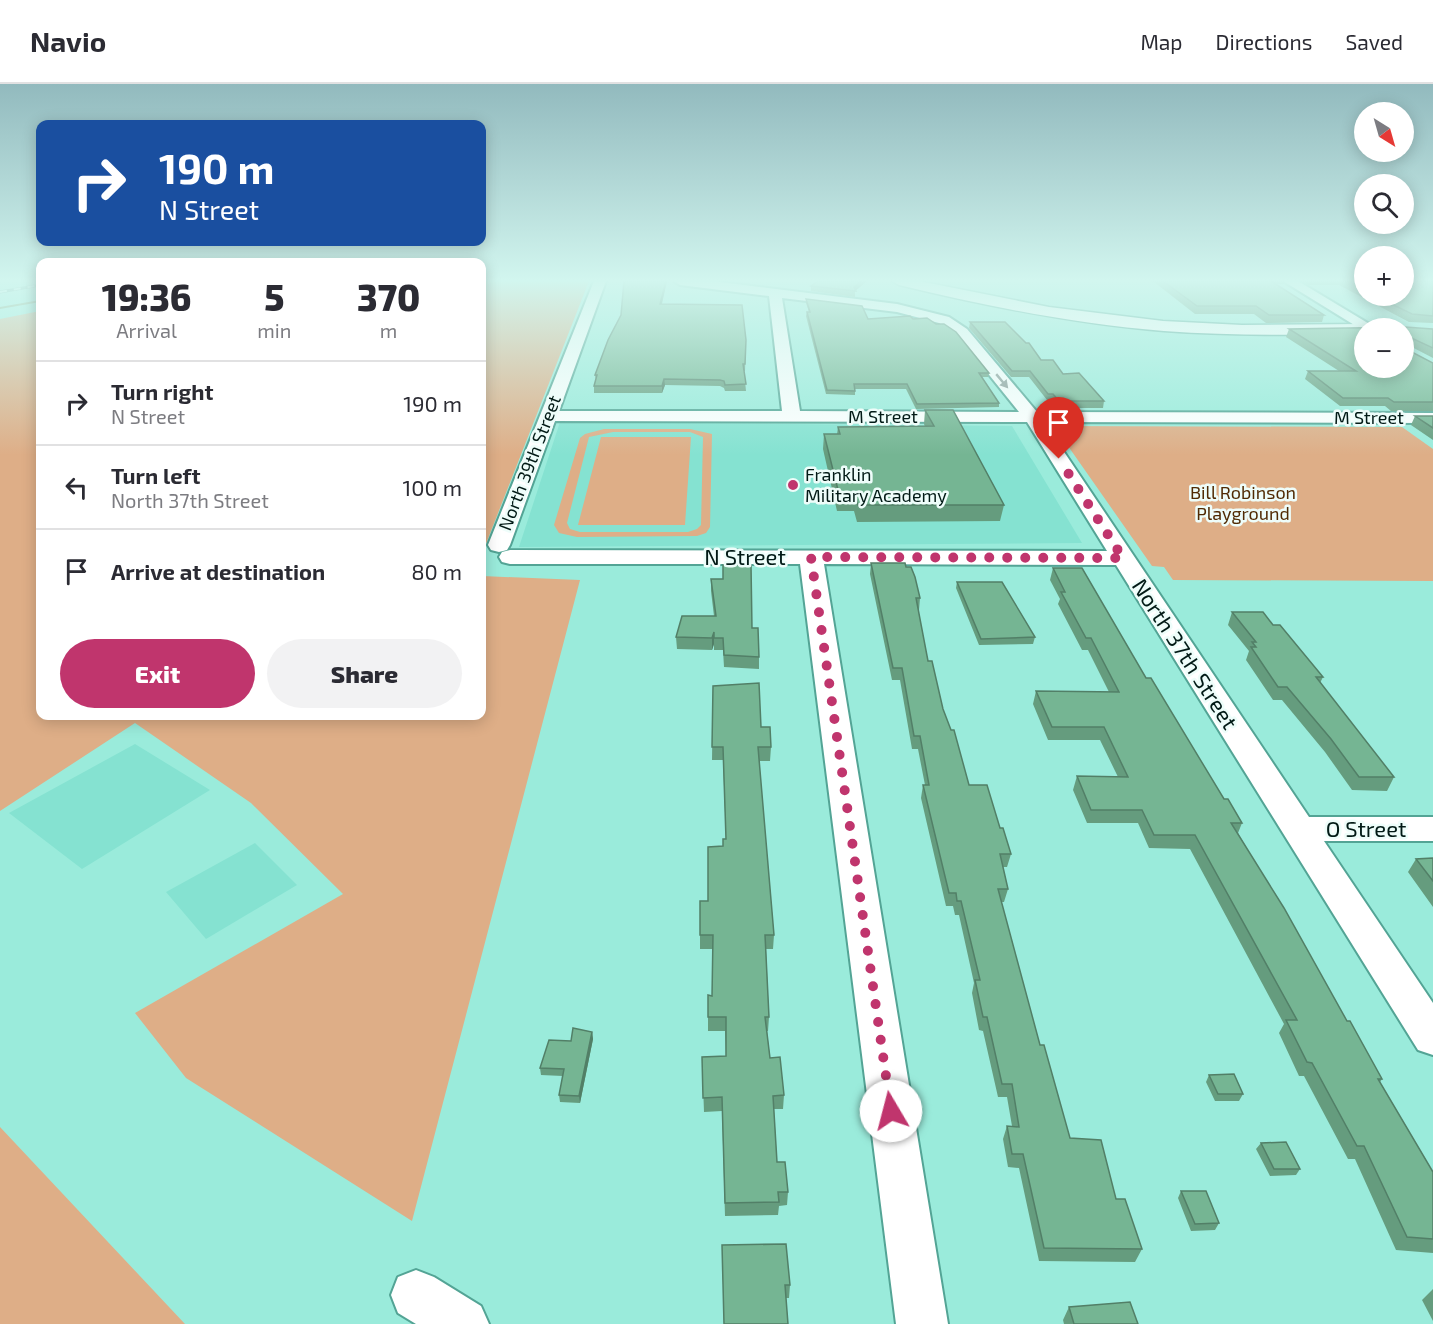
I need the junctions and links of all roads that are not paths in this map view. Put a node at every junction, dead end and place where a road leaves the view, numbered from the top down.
1 (578, 339) edge
2 (781, 339) edge
3 (968, 339) edge
4 (548, 416) junction
5 (792, 417) junction
6 (1032, 417) junction
7 (1433, 418) edge
8 (505, 551) joint
9 (811, 557) junction
10 (1123, 558) junction
11 (1298, 829) junction
12 (1433, 829) edge
13 (1433, 1037) edge
14 (416, 1295) dead end
15 (463, 1324) edge
16 (922, 1324) edge

1 - 4 street, North 39th Street
2 - 5 street
3 -> 6 street, North 37th Street
4 - 5 street, M Street
4 - 8 street, North 39th Street
5 - 6 street, M Street
6 - 7 street, M Street
6 - 10 street, North 37th Street
8 - 9 street, N Street
9 - 10 street, N Street
9 - 16 street
10 - 11 street, North 37th Street
11 - 12 street, O Street
11 - 13 street, North 37th Street
14 - 15 street

